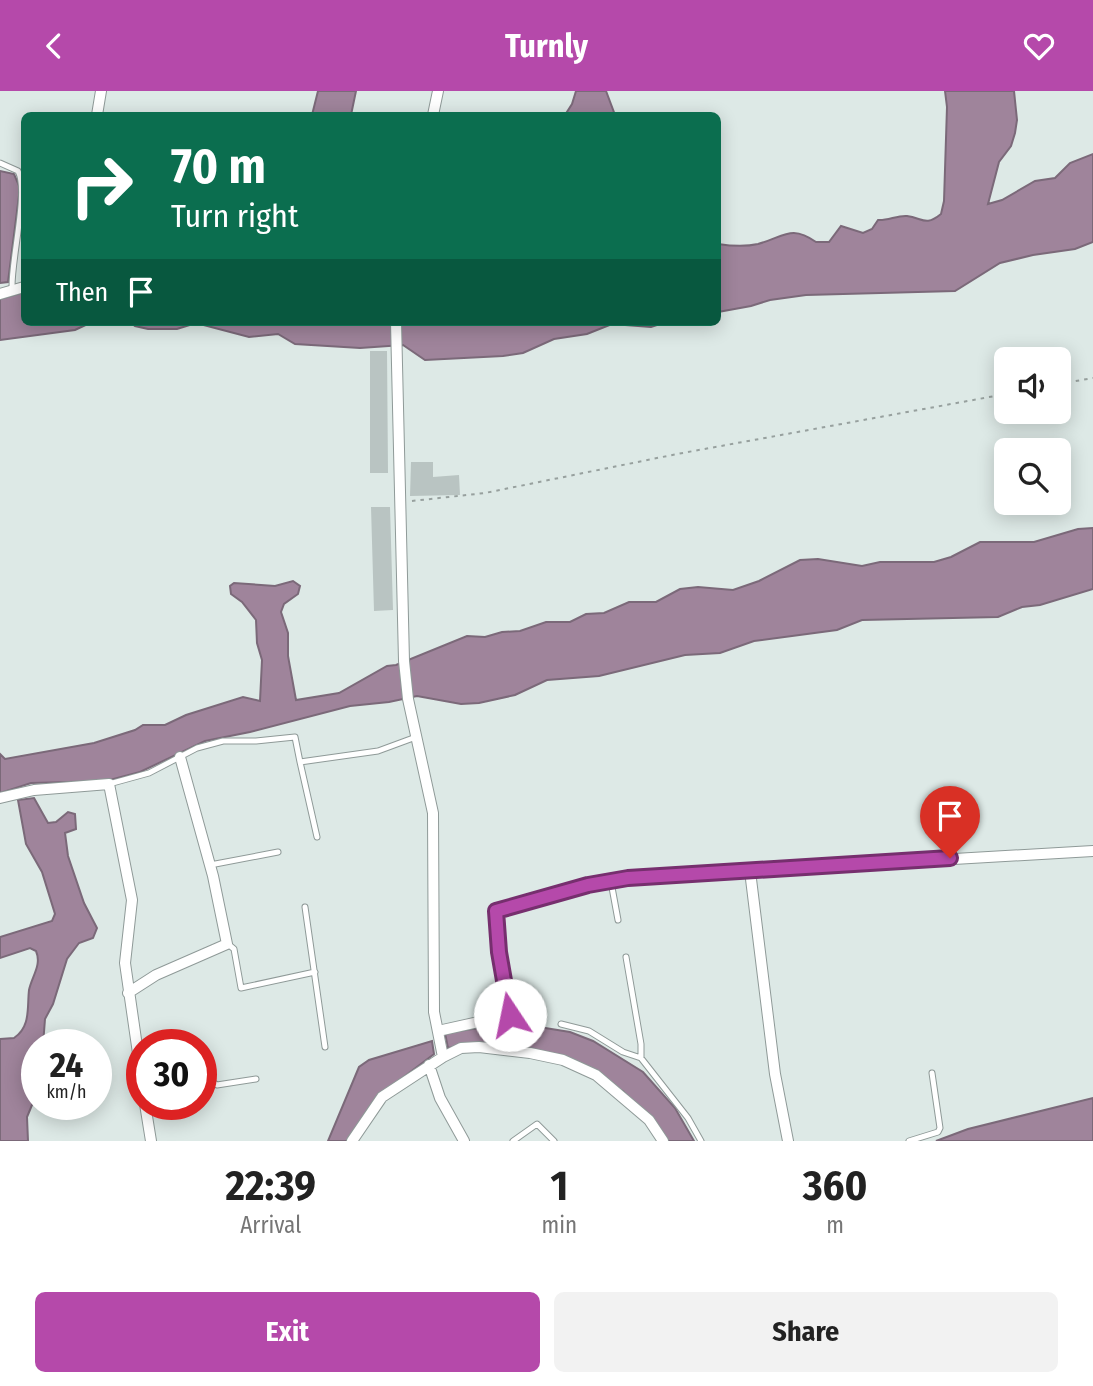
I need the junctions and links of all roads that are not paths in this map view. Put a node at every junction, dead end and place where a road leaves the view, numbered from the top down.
1 (102, 91) edge
2 (438, 91) edge
3 (98, 112) edge
4 (434, 112) edge
5 (0, 163) edge
6 (21, 178) edge
7 (21, 198) edge
8 (21, 289) edge
9 (13, 291) junction
10 (0, 295) edge
11 (396, 326) edge
12 (417, 737) junction
13 (180, 757) junction
14 (300, 762) junction
15 (109, 784) junction
16 (0, 798) edge
17 (317, 837) dead end
18 (1093, 851) edge
19 (278, 852) dead end
20 (210, 865) junction
21 (750, 871) junction
22 (610, 880) junction
23 (305, 907) dead end
24 (618, 920) dead end
25 (228, 944) junction
26 (626, 957) dead end
27 (314, 972) junction
28 (128, 993) junction
29 (561, 1024) dead end
30 (134, 1029) edge
31 (438, 1031) junction
32 (325, 1047) dead end
33 (443, 1057) junction
34 (641, 1058) junction
35 (429, 1065) junction
36 (932, 1073) dead end
37 (256, 1079) dead end
38 (217, 1085) edge
39 (148, 1120) edge
40 (151, 1141) edge
41 (352, 1141) edge
42 (464, 1141) edge
43 (513, 1141) edge
44 (554, 1141) edge
45 (663, 1141) edge
46 (701, 1141) edge
47 (788, 1141) edge
48 (909, 1141) edge

1 - 3 street
2 - 4 street
5 - 6 lane
7 - 9 lane
8 - 9 street
9 - 10 street
11 - 12 street
12 - 14 lane
12 - 31 street
13 - 14 lane
13 - 15 lane
13 - 20 street
14 - 17 lane
15 - 16 street
15 - 28 street
18 - 21 street
19 - 20 lane
20 - 25 street
21 - 22 street
21 - 47 street
22 - 24 lane
22 - 31 street
23 - 27 lane
25 - 27 lane
25 - 28 street
26 - 34 lane
27 - 32 lane
28 - 30 street
29 - 34 lane
31 - 33 street
33 - 35 street
33 - 45 street
34 - 46 lane
35 - 41 street
35 - 42 street
36 - 48 lane
37 - 38 lane
39 - 40 street
43 - 44 lane

